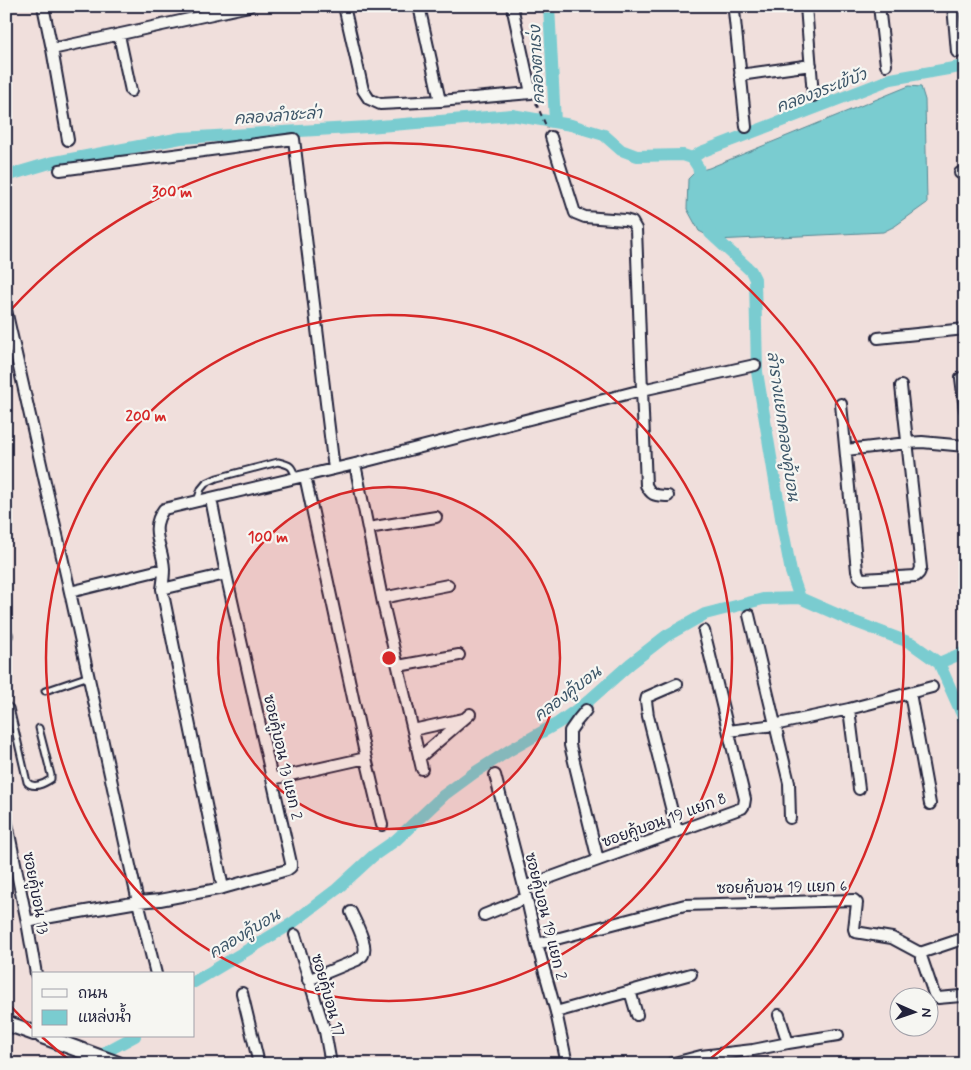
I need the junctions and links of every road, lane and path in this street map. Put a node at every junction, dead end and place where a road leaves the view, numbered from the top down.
1 (43, 6) edge
2 (249, 6) edge
3 (344, 6) edge
4 (419, 6) edge
5 (512, 6) edge
6 (806, 6) edge
7 (879, 6) edge
8 (953, 6) edge
9 (734, 11) dead end
10 (119, 34) junction
11 (52, 49) junction
12 (957, 52) dead end
13 (811, 65) junction
14 (886, 65) dead end
15 (740, 75) junction
16 (131, 92) dead end
17 (814, 96) dead end
18 (440, 101) junction
19 (536, 103) dead end
20 (746, 127) dead end
21 (551, 137) joint
22 (68, 140) dead end
23 (60, 170) dead end
24 (6, 310) edge
25 (965, 329) edge
26 (878, 338) dead end
27 (755, 365) dead end
28 (962, 378) dead end
29 (901, 386) dead end
30 (642, 390) junction
31 (841, 404) dead end
32 (965, 410) edge
33 (907, 443) junction
34 (965, 446) edge
35 (846, 450) junction
36 (355, 464) junction
37 (334, 469) junction
38 (300, 477) junction
39 (668, 496) dead end
40 (211, 499) junction
41 (197, 502) junction
42 (436, 517) dead end
43 (368, 528) junction
44 (164, 568) junction
45 (226, 574) junction
46 (448, 585) dead end
47 (162, 589) junction
48 (70, 592) junction
49 (382, 598) junction
50 (748, 615) dead end
51 (704, 631) dead end
52 (458, 655) dead end
53 (398, 666) junction
54 (89, 676) junction
55 (677, 684) dead end
56 (932, 687) dead end
57 (45, 691) dead end
58 (910, 693) junction
59 (6, 705) edge
60 (849, 709) junction
61 (586, 710) dead end
62 (774, 725) junction
63 (39, 728) dead end
64 (413, 730) junction
65 (730, 731) junction
66 (366, 758) junction
67 (420, 758) junction
68 (422, 769) dead end
69 (494, 776) dead end
70 (272, 779) junction
71 (859, 789) dead end
72 (930, 804) dead end
73 (790, 818) dead end
74 (6, 819) edge
75 (382, 825) dead end
76 (677, 831) junction
77 (598, 860) junction
78 (524, 887) junction
79 (223, 888) junction
80 (526, 898) junction
81 (138, 902) junction
82 (351, 912) dead end
83 (484, 915) dead end
84 (27, 922) junction
85 (295, 935) dead end
86 (965, 938) edge
87 (537, 944) junction
88 (920, 953) junction
89 (36, 972) edge
90 (156, 972) edge
91 (691, 974) dead end
92 (308, 980) junction
93 (630, 991) junction
94 (242, 993) dead end
95 (965, 998) edge
96 (556, 1012) junction
97 (637, 1015) dead end
98 (780, 1015) dead end
99 (6, 1023) edge
100 (32, 1032) edge
101 (838, 1035) dead end
102 (48, 1038) edge
103 (788, 1043) junction
104 (118, 1064) edge
105 (259, 1064) edge
106 (331, 1064) edge
107 (567, 1064) edge
108 (670, 1064) edge

1 - 11 street
2 - 10 street
3 - 18 street
4 - 18 street
5 - 18 street
6 - 13 street
7 - 14 street
8 - 12 street
9 - 15 street
10 - 11 street
10 - 16 street
11 - 22 street
13 - 15 street
13 - 17 street
15 - 20 street
19 - 21 path
21 - 30 street
23 - 37 street
24 - 48 street
25 - 26 street
27 - 30 street
28 - 32 street
29 - 33 street
30 - 36 street
30 - 39 street
31 - 35 street
33 - 34 street
33 - 35 street
33 - 35 street
36 - 37 street
36 - 43 street
37 - 38 street
38 - 40 street
38 - 41 lane
38 - 66 street
40 - 41 street
40 - 45 street, ซอยคู้บอน 13 แยก 2
41 - 44 street
42 - 43 street
43 - 49 street
44 - 47 street
44 - 48 street
45 - 47 street
45 - 70 street, ซอยคู้บอน 13 แยก 2
46 - 49 street
47 - 79 street
48 - 54 street
49 - 53 street
50 - 62 street
51 - 65 street
52 - 53 street
53 - 64 street
54 - 57 lane
54 - 81 street
55 - 76 street
56 - 58 street
58 - 60 street
58 - 72 street
59 - 63 lane
60 - 62 street
60 - 71 street
61 - 77 street
62 - 65 street
62 - 73 street
64 - 67 street
64 - 67 street
65 - 76 street, ซอยคู้บอน 19 แยก 8
66 - 70 street
66 - 75 street
67 - 68 street
69 - 78 street, ซอยคู้บอน 19 แยก 2
70 - 79 street, ซอยคู้บอน 13 แยก 2
74 - 84 street, ซอยคู้บอน 13
76 - 77 street, ซอยคู้บอน 19 แยก 8
77 - 78 street, ซอยคู้บอน 19 แยก 8
78 - 80 street, ซอยคู้บอน 19 แยก 2
79 - 81 street, ซอยคู้บอน 13 แยก 2
80 - 83 street
80 - 87 street, ซอยคู้บอน 19 แยก 2
81 - 84 street, ซอยคู้บอน 13 แยก 2
81 - 90 street
82 - 92 street
84 - 89 street, ซอยคู้บอน 13
85 - 92 street, ซอยคู้บอน 17
86 - 88 street
87 - 88 street, ซอยคู้บอน 19 แยก 6
87 - 96 street, ซอยคู้บอน 19 แยก 2
88 - 95 street
91 - 93 street
92 - 106 street, ซอยคู้บอน 17
93 - 96 street
93 - 97 street
94 - 105 street
96 - 107 street, ซอยคู้บอน 19 แยก 2
98 - 103 street
99 - 100 main road
101 - 103 street
102 - 104 main road
103 - 108 street

